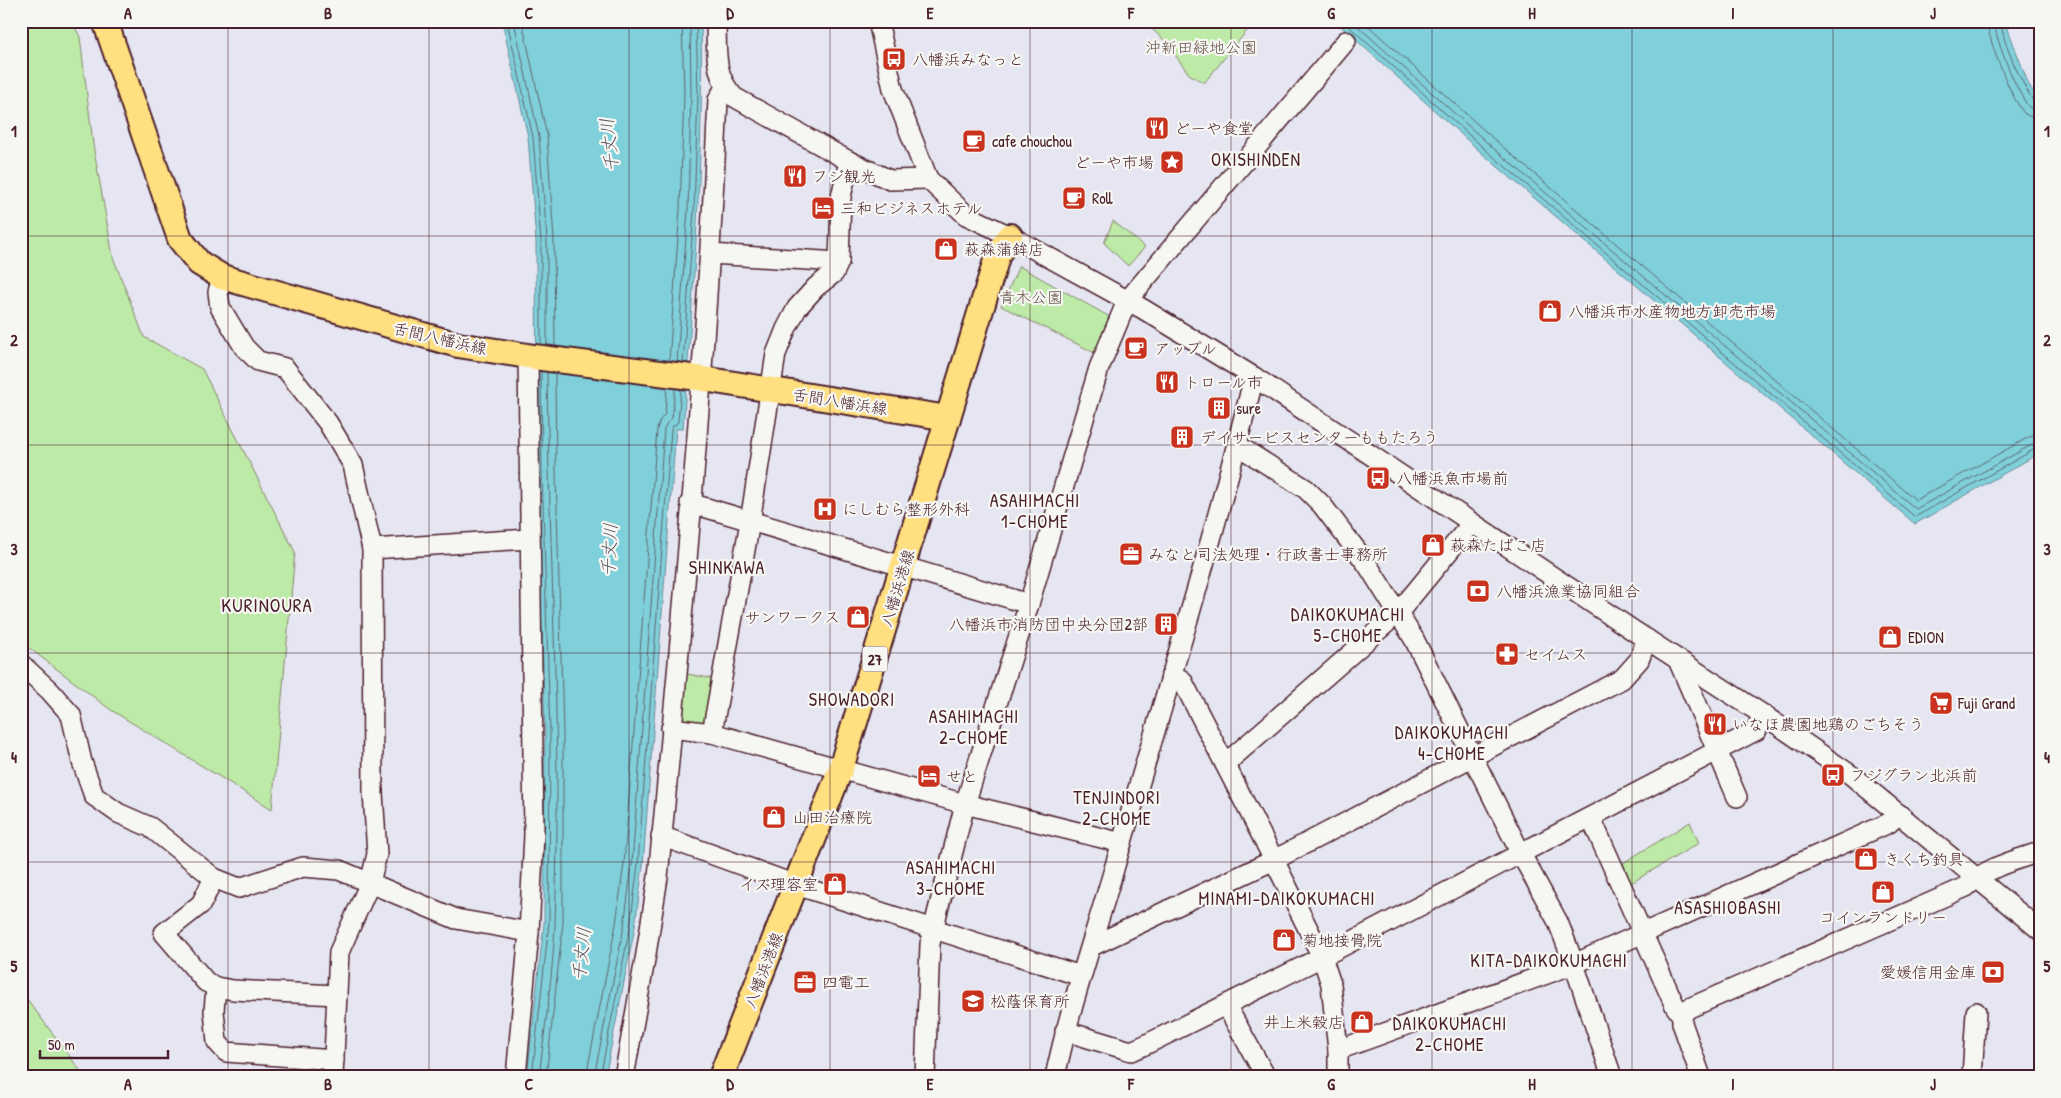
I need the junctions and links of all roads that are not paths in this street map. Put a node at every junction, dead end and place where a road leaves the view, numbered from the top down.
1 (105, 21) edge
2 (716, 21) edge
3 (878, 21) edge
4 (1346, 41) dead end
5 (724, 87) junction
6 (849, 161) junction
7 (928, 178) junction
8 (1010, 236) junction
9 (711, 254) junction
10 (839, 262) junction
11 (222, 277) junction
12 (1127, 301) junction
13 (531, 357) junction
14 (1254, 377) junction
15 (696, 378) junction
16 (770, 390) junction
17 (948, 418) junction
18 (1237, 445) junction
19 (690, 503) junction
20 (750, 522) junction
21 (1472, 522) junction
22 (530, 539) junction
23 (372, 549) junction
24 (903, 566) junction
25 (1028, 604) junction
26 (1398, 613) junction
27 (1647, 639) junction
28 (1678, 660) junction
29 (21, 664) edge
30 (1171, 675) junction
31 (1762, 714) junction
32 (671, 728) junction
33 (712, 733) junction
34 (1717, 751) junction
35 (1472, 757) junction
36 (1225, 764) junction
37 (841, 768) junction
38 (1737, 797) dead end
39 (965, 804) junction
40 (1899, 814) junction
41 (1591, 818) junction
42 (662, 836) junction
43 (1122, 842) junction
44 (2040, 852) edge
45 (1521, 854) junction
46 (1274, 860) junction
47 (1977, 877) junction
48 (214, 878) junction
49 (370, 883) junction
50 (796, 885) junction
51 (933, 930) junction
52 (2040, 930) edge
53 (529, 932) junction
54 (1642, 934) junction
55 (1092, 946) junction
56 (1322, 957) junction
57 (1574, 964) junction
58 (1081, 976) junction
59 (216, 987) junction
60 (337, 995) junction
61 (1226, 1005) junction
62 (1976, 1012) dead end
63 (1682, 1016) junction
64 (1065, 1031) junction
65 (1338, 1050) junction
66 (333, 1069) edge
67 (516, 1077) edge
68 (624, 1077) edge
69 (721, 1077) edge
70 (926, 1077) edge
71 (1055, 1077) edge
72 (1266, 1077) edge
73 (1338, 1077) edge
74 (1612, 1077) edge
75 (1701, 1077) edge
76 (1972, 1077) edge

1 - 11 main road, 舌間八幡浜線
2 - 5 street
3 - 7 street
4 - 12 street
5 - 6 street
5 - 9 street
6 - 7 street
6 - 10 street
7 - 8 street
8 - 12 street
8 - 17 main road, 八幡浜港線 / 27
9 - 10 street
9 - 15 street
10 - 16 street
11 - 13 main road, 舌間八幡浜線
11 - 23 street
12 - 14 street
12 - 25 street
13 - 15 main road, 舌間八幡浜線
13 - 22 street
14 - 18 street
14 - 21 street
15 - 16 main road, 舌間八幡浜線
15 - 19 street
16 - 17 main road, 舌間八幡浜線
16 - 20 street
17 - 24 main road, 八幡浜港線 / 27
18 - 26 street
18 - 30 street
19 - 20 street
19 - 32 street
20 - 24 street
20 - 33 street
21 - 26 street
21 - 27 street
22 - 23 street
22 - 53 street
23 - 49 street
24 - 25 street
24 - 37 main road, 八幡浜港線 / 27
25 - 39 street
26 - 35 street
26 - 36 street
27 - 28 street
27 - 35 street
28 - 31 street
28 - 34 street
29 - 48 street
30 - 36 street
30 - 43 street
31 - 34 street
31 - 40 street
32 - 33 street
32 - 42 street
33 - 37 street
34 - 38 street
34 - 41 street
35 - 45 street
35 - 46 street
36 - 46 street
37 - 39 street
37 - 50 main road, 八幡浜港線 / 27
39 - 43 street
39 - 51 street
40 - 47 street
40 - 54 street
41 - 45 street
41 - 54 street
42 - 50 street
42 - 68 street
43 - 55 street
44 - 47 street
45 - 56 street
45 - 57 street
46 - 55 street
46 - 56 street
47 - 52 street
47 - 63 street
48 - 49 street
48 - 59 street
49 - 53 street
49 - 60 street
50 - 51 street
50 - 69 main road, 八幡浜港線 / 27
51 - 58 street
51 - 70 street
53 - 67 street
54 - 57 street
54 - 63 street
55 - 58 street
56 - 61 street
56 - 65 street
57 - 65 street
57 - 74 street
58 - 64 street
59 - 60 street
59 - 66 street
60 - 66 street
61 - 64 street
61 - 72 street
62 - 76 street
63 - 75 street
64 - 71 street
65 - 73 street

